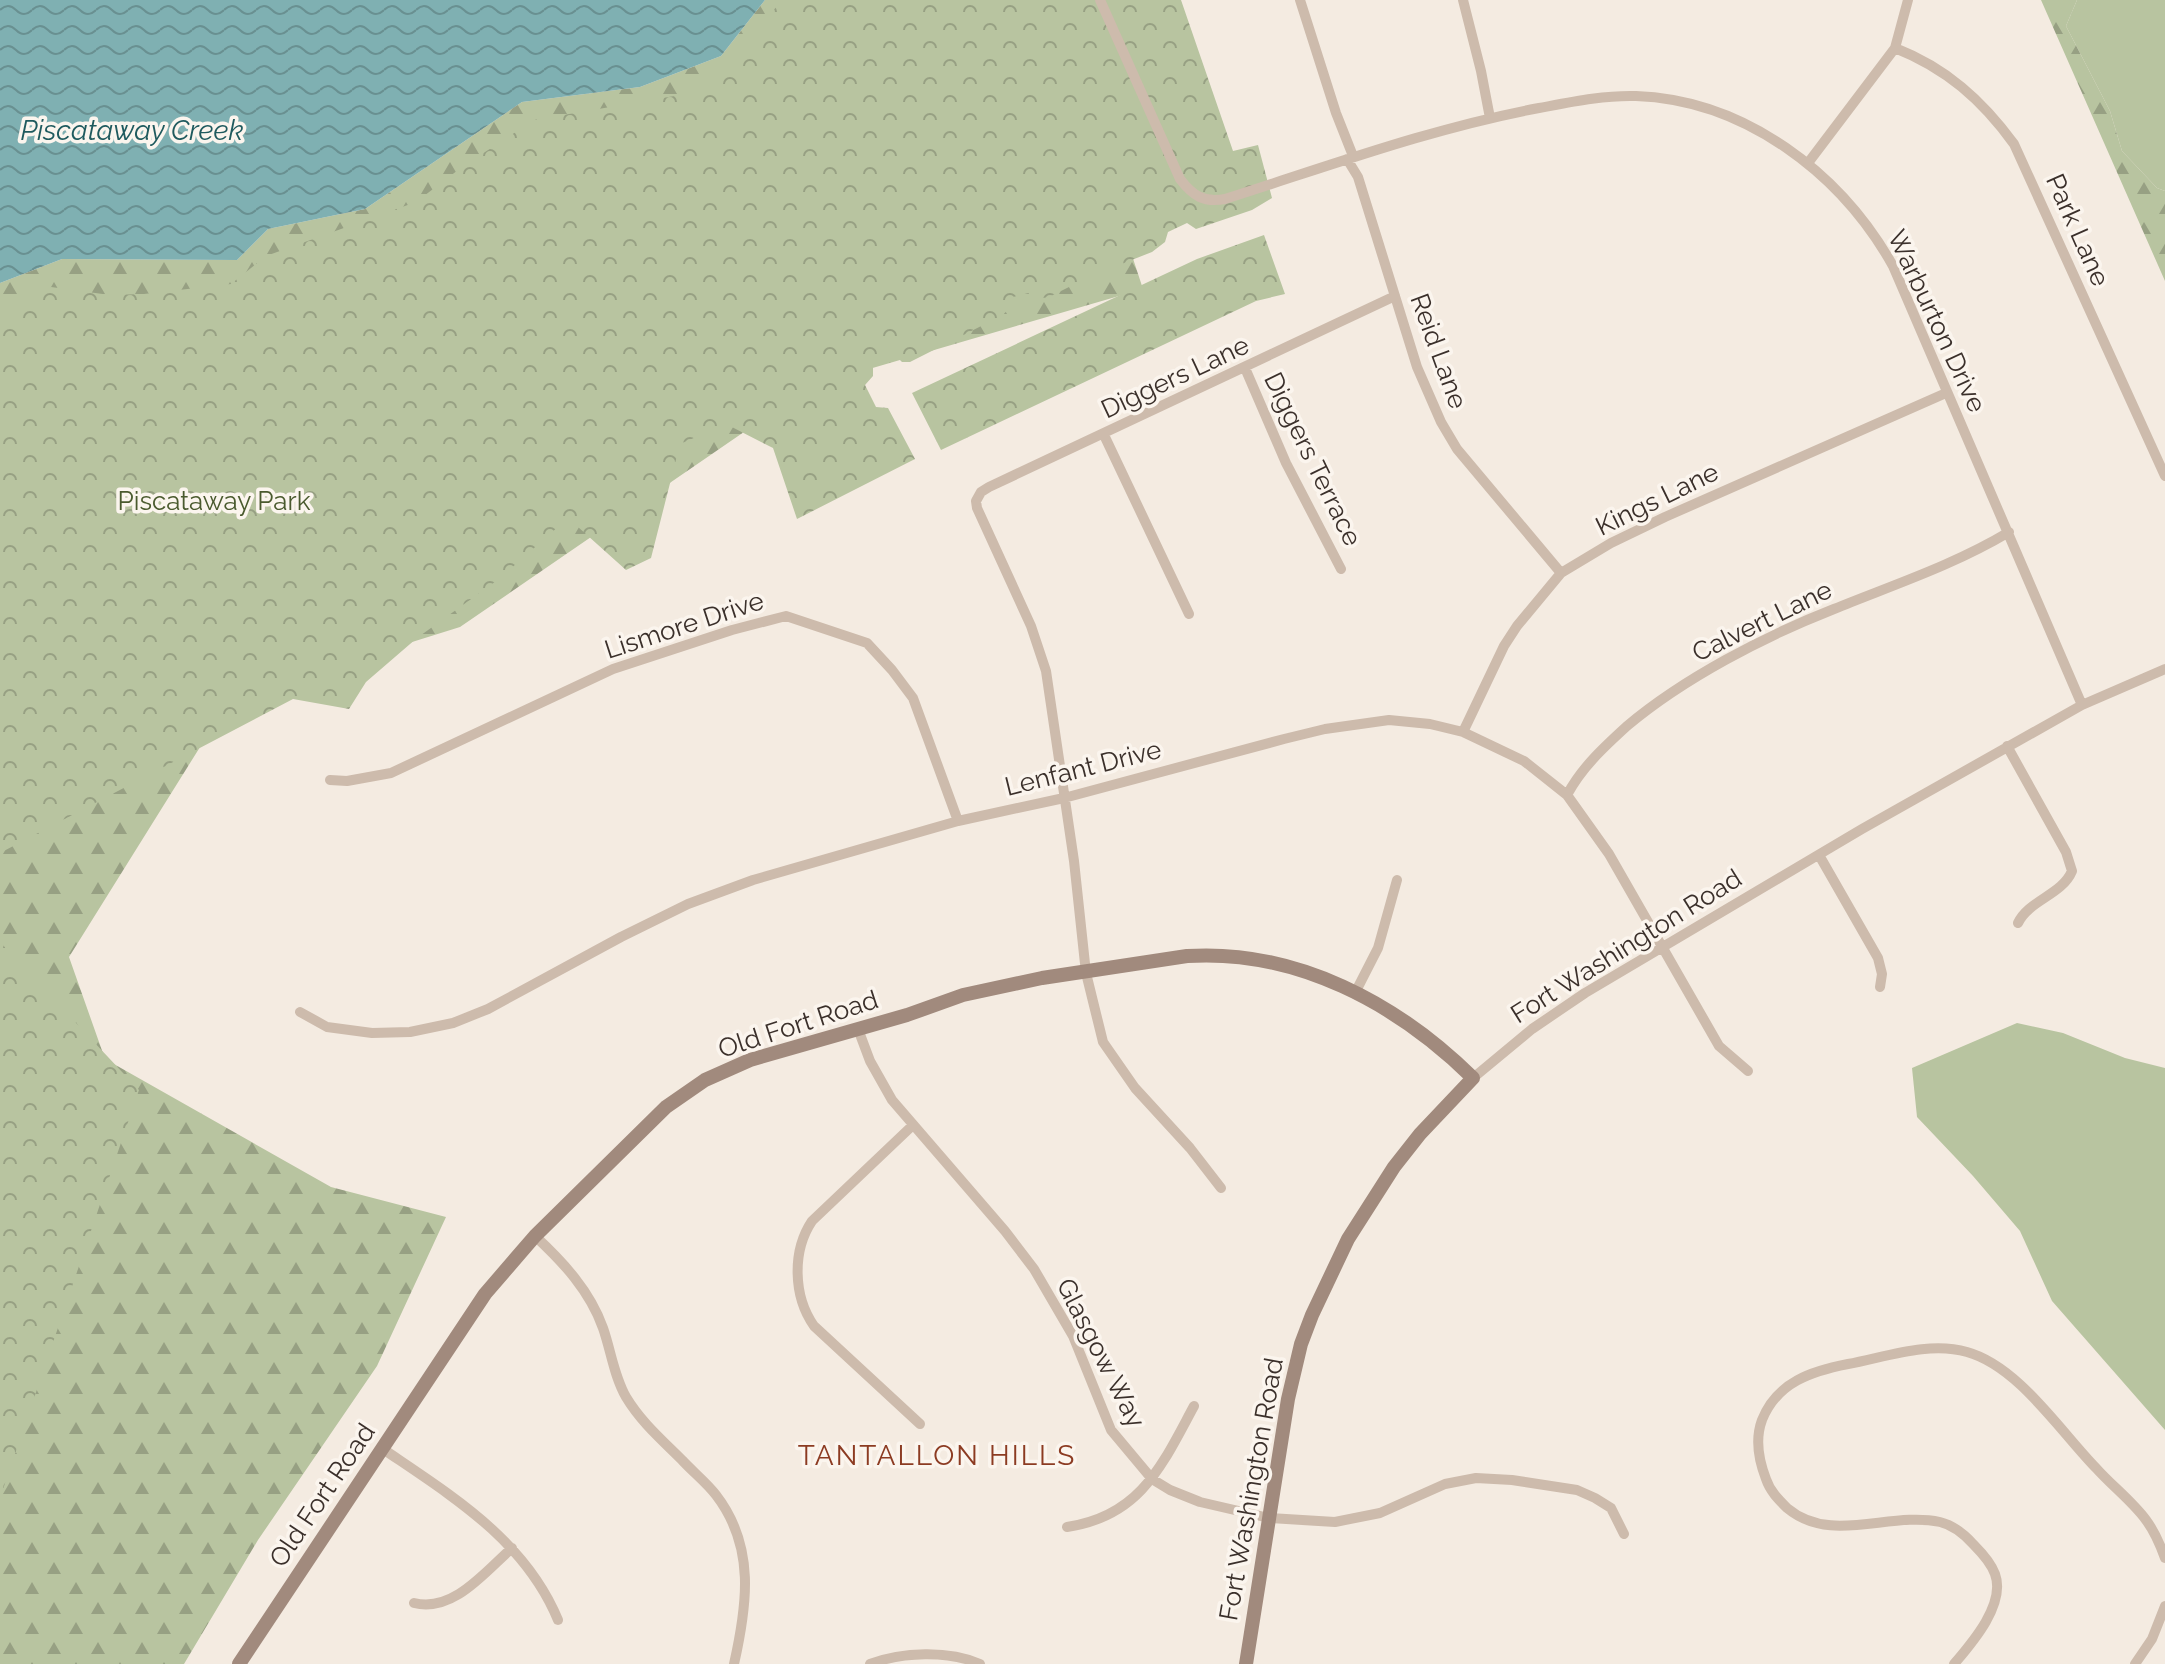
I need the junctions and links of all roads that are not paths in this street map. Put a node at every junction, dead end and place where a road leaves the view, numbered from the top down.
1 (1100, 0) edge
2 (1300, 0) edge
3 (1463, 0) edge
4 (1908, 0) edge
5 (1895, 48) junction
6 (1490, 118) junction
7 (1350, 158) junction
8 (1808, 163) junction
9 (1395, 296) junction
10 (1245, 368) junction
11 (1946, 393) junction
12 (1104, 435) junction
13 (2165, 476) edge
14 (2009, 532) junction
15 (1341, 569) dead end
16 (1561, 573) junction
17 (1189, 614) dead end
18 (2165, 669) edge
19 (2082, 705) junction
20 (1463, 732) junction
21 (2007, 746) junction
22 (330, 780) dead end
23 (1567, 795) junction
24 (1064, 798) junction
25 (958, 821) junction
26 (1819, 855) junction
27 (1397, 880) dead end
28 (2018, 923) dead end
29 (1661, 949) junction
30 (1086, 973) junction
31 (1880, 987) dead end
32 (1356, 991) junction
33 (300, 1012) dead end
34 (858, 1029) junction
35 (1748, 1071) dead end
36 (1473, 1078) junction
37 (913, 1125) junction
38 (1221, 1188) dead end
39 (535, 1236) junction
40 (1194, 1406) dead end
41 (920, 1424) dead end
42 (383, 1449) junction
43 (1152, 1479) junction
44 (1269, 1518) junction
45 (1067, 1527) dead end
46 (1624, 1534) dead end
47 (512, 1548) junction
48 (2165, 1558) edge
49 (414, 1603) dead end
50 (2165, 1606) edge
51 (558, 1620) dead end
52 (239, 1664) edge
53 (734, 1664) edge
54 (870, 1664) edge
55 (980, 1664) edge
56 (1246, 1664) edge
57 (1954, 1664) edge
58 (2135, 1664) edge

1 - 7 street, Warburton Drive
2 - 7 street, Reid Lane
3 - 6 street
4 - 5 street
5 - 8 street
5 - 13 street, Park Lane
6 - 7 street, Warburton Drive
6 - 8 street, Warburton Drive
7 - 9 street, Reid Lane
8 - 11 street, Warburton Drive
9 - 10 street, Diggers Lane
9 - 16 street, Reid Lane
10 - 12 street, Diggers Lane
10 - 15 street, Diggers Terrace
11 - 14 street, Warburton Drive
11 - 16 street, Kings Lane
12 - 17 street
12 - 24 street, Diggers Lane
14 - 19 street, Warburton Drive
14 - 23 street, Calvert Lane
16 - 20 street, Kings Lane
18 - 19 street, Fort Washington Road
19 - 21 street, Fort Washington Road
20 - 23 street, Lenfant Drive
20 - 24 street, Lenfant Drive
21 - 26 street, Fort Washington Road
21 - 28 street
22 - 25 street, Lismore Drive
23 - 29 street, Lenfant Drive
24 - 25 street, Lenfant Drive
24 - 30 street
25 - 33 street, Lenfant Drive
26 - 29 street, Fort Washington Road
26 - 31 street
27 - 32 street
29 - 35 street, Lenfant Drive
29 - 36 street, Fort Washington Road
30 - 32 main road, Old Fort Road
30 - 34 main road, Old Fort Road
30 - 38 street
32 - 36 main road, Old Fort Road
34 - 37 street, Glasgow Way
34 - 39 main road, Old Fort Road
36 - 44 main road, Fort Washington Road
37 - 41 street
37 - 43 street, Glasgow Way
39 - 42 main road, Old Fort Road
39 - 53 street
40 - 43 street
42 - 47 street
42 - 52 main road, Old Fort Road
43 - 44 street, Glasgow Way
43 - 45 street
44 - 46 street, Glasgow Way
44 - 56 main road, Fort Washington Road
47 - 49 street
47 - 51 street
48 - 57 street
50 - 58 street
54 - 55 street

